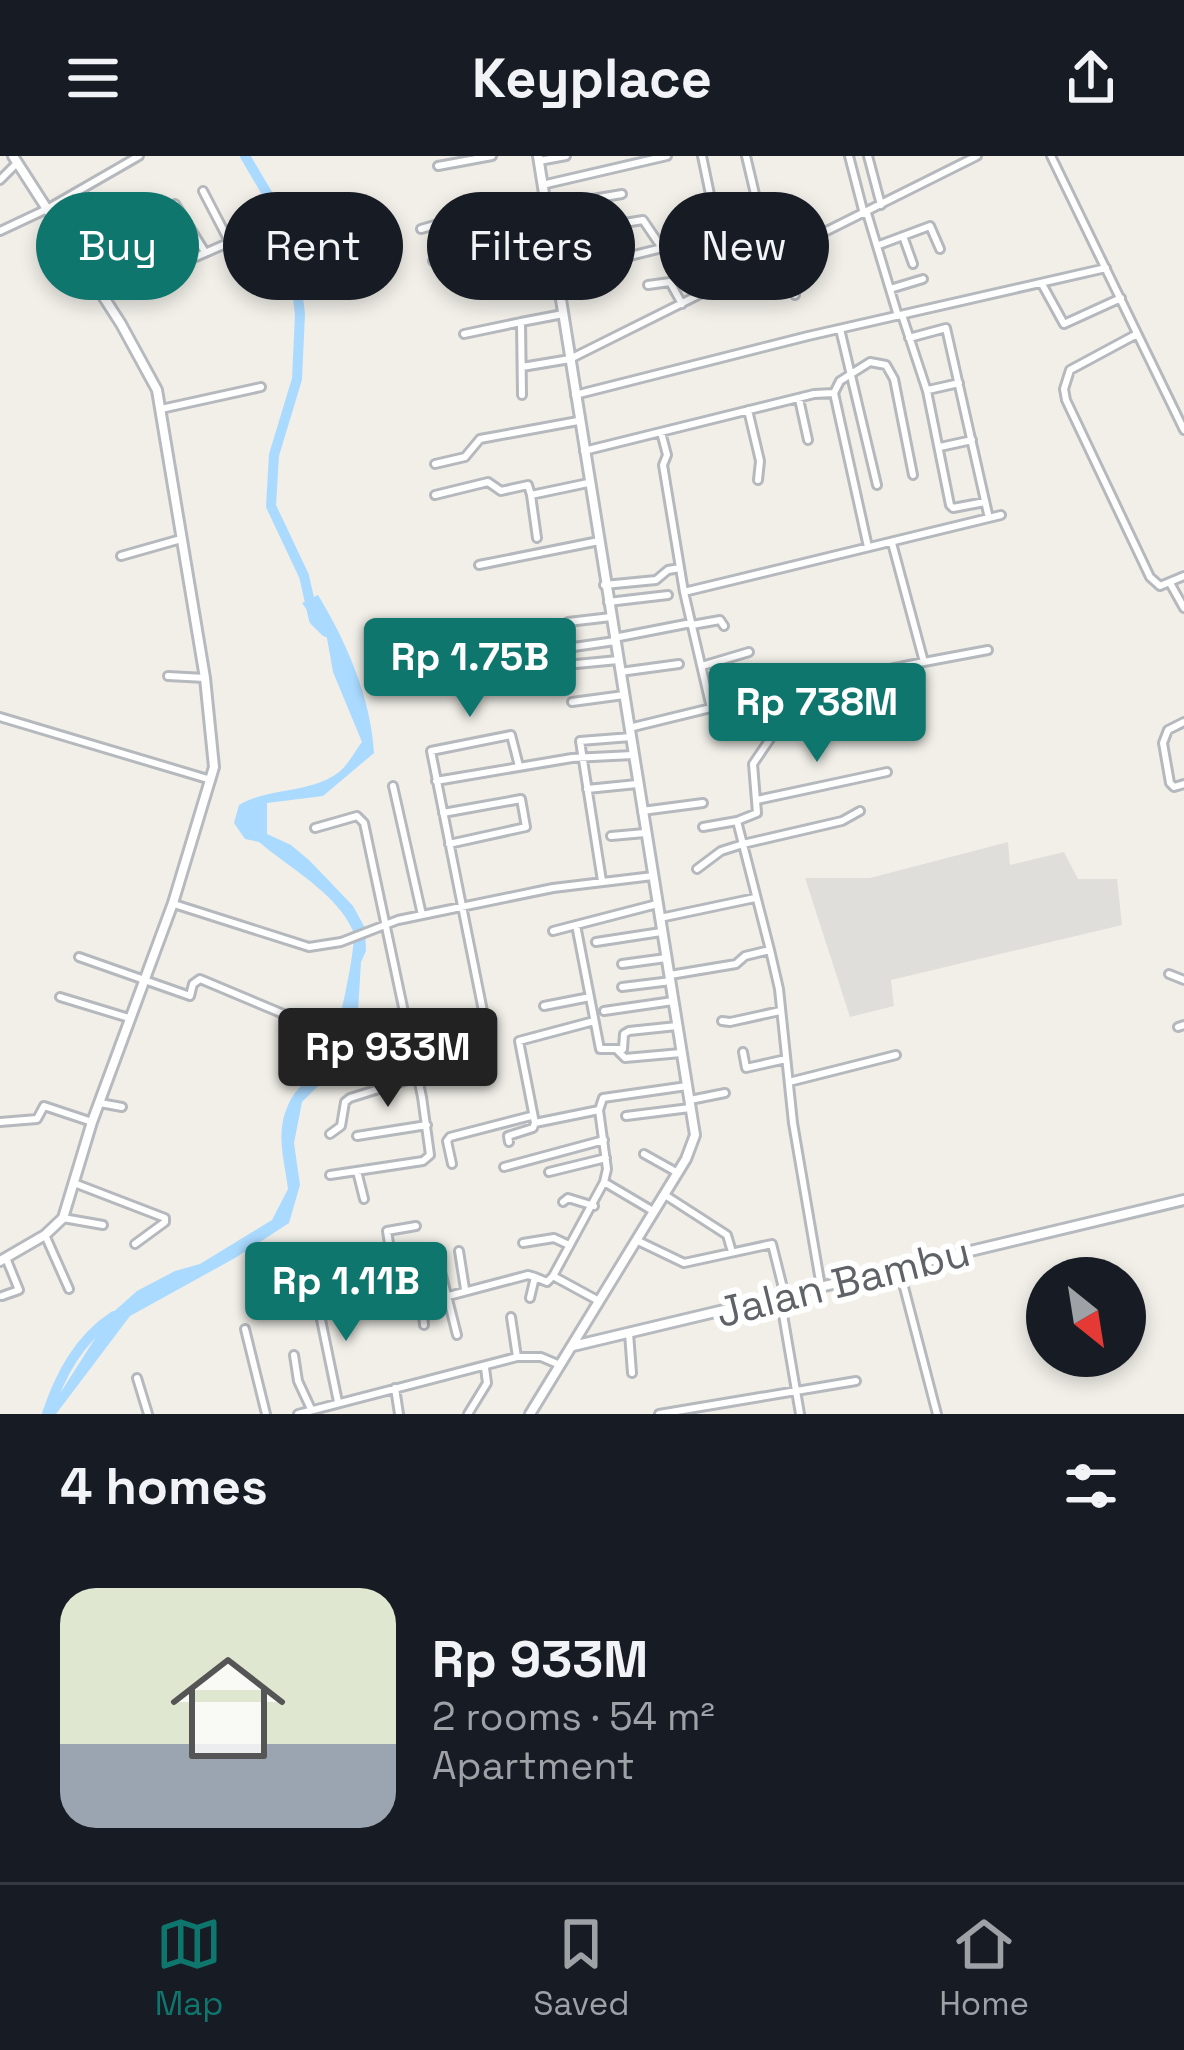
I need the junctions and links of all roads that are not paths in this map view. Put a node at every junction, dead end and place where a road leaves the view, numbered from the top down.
1 (139, 156) edge
2 (492, 156) edge
3 (566, 156) edge
4 (667, 156) edge
5 (702, 156) edge
6 (746, 156) edge
7 (849, 156) edge
8 (868, 156) edge
9 (976, 156) edge
10 (1051, 156) edge
11 (15, 159) edge
12 (538, 159) edge
13 (438, 166) dead end
14 (0, 180) edge
15 (542, 185) junction
16 (203, 191) dead end
17 (36, 192) edge
18 (77, 192) edge
19 (543, 192) edge
20 (709, 192) edge
21 (755, 192) edge
22 (881, 205) junction
23 (865, 213) junction
24 (36, 214) edge
25 (635, 222) edge
26 (427, 227) edge
27 (223, 229) edge
28 (421, 229) dead end
29 (0, 231) edge
30 (829, 232) edge
31 (903, 236) junction
32 (199, 242) edge
33 (659, 243) edge
34 (223, 245) edge
35 (878, 245) junction
36 (940, 249) dead end
37 (205, 252) junction
38 (199, 255) edge
39 (913, 264) dead end
40 (1106, 268) junction
41 (923, 279) dead end
42 (1042, 284) junction
43 (648, 285) dead end
44 (890, 289) junction
45 (1121, 298) junction
46 (106, 300) edge
47 (561, 300) edge
48 (690, 300) edge
49 (682, 304) junction
50 (563, 314) junction
51 (900, 316) junction
52 (521, 322) junction
53 (840, 329) junction
54 (464, 334) dead end
55 (1137, 334) junction
56 (909, 338) junction
57 (570, 359) junction
58 (522, 367) junction
59 (853, 375) junction
60 (959, 383) junction
61 (261, 386) dead end
62 (927, 391) junction
63 (834, 393) junction
64 (575, 394) junction
65 (522, 395) dead end
66 (799, 398) junction
67 (1184, 402) edge
68 (1173, 408) junction
69 (161, 409) junction
70 (748, 410) junction
71 (578, 421) junction
72 (1184, 430) edge
73 (662, 432) junction
74 (808, 440) dead end
75 (971, 440) junction
76 (939, 447) junction
77 (584, 451) junction
78 (434, 464) dead end
79 (914, 475) dead end
80 (758, 479) dead end
81 (588, 483) junction
82 (877, 485) dead end
83 (435, 495) dead end
84 (532, 495) junction
85 (985, 502) junction
86 (988, 514) dead end
87 (1001, 515) dead end
88 (181, 538) junction
89 (537, 538) dead end
90 (599, 541) junction
91 (892, 543) junction
92 (868, 547) junction
93 (121, 556) dead end
94 (479, 565) dead end
95 (680, 568) junction
96 (1184, 576) edge
97 (1170, 583) junction
98 (604, 585) junction
99 (684, 592) junction
100 (668, 596) dead end
101 (608, 602) junction
102 (1184, 608) edge
103 (611, 617) junction
104 (568, 622) dead end
105 (692, 624) junction
106 (724, 626) dead end
107 (615, 639) junction
108 (988, 650) dead end
109 (546, 651) dead end
110 (749, 652) dead end
111 (618, 660) junction
112 (924, 662) junction
113 (576, 664) dead end
114 (679, 664) dead end
115 (702, 666) junction
116 (620, 672) junction
117 (167, 676) dead end
118 (205, 678) junction
119 (768, 694) junction
120 (624, 695) junction
121 (572, 702) dead end
122 (711, 708) junction
123 (0, 718) edge
124 (1184, 722) edge
125 (630, 732) junction
126 (632, 755) junction
127 (581, 758) junction
128 (518, 766) junction
129 (887, 772) dead end
130 (211, 780) junction
131 (436, 781) junction
132 (637, 784) junction
133 (1184, 784) edge
134 (393, 786) dead end
135 (586, 789) junction
136 (757, 800) junction
137 (703, 803) dead end
138 (642, 811) junction
139 (860, 811) dead end
140 (443, 813) junction
141 (737, 821) junction
142 (704, 827) dead end
143 (315, 828) dead end
144 (645, 833) junction
145 (611, 836) dead end
146 (449, 844) junction
147 (742, 844) junction
148 (697, 869) dead end
149 (653, 876) junction
150 (602, 881) junction
151 (755, 898) junction
152 (172, 903) junction
153 (657, 904) junction
154 (461, 908) junction
155 (422, 915) junction
156 (660, 918) junction
157 (382, 924) junction
158 (576, 925) junction
159 (553, 931) dead end
160 (661, 932) junction
161 (596, 942) dead end
162 (770, 950) junction
163 (79, 957) dead end
164 (666, 958) junction
165 (622, 964) dead end
166 (1169, 974) dead end
167 (670, 978) junction
168 (142, 980) junction
169 (1184, 980) edge
170 (622, 987) dead end
171 (60, 997) dead end
172 (590, 997) junction
173 (674, 1001) junction
174 (544, 1006) dead end
175 (604, 1011) dead end
176 (780, 1011) junction
177 (129, 1018) junction
178 (722, 1021) dead end
179 (594, 1022) junction
180 (312, 1026) dead end
181 (677, 1026) junction
182 (487, 1031) dead end
183 (409, 1037) junction
184 (376, 1041) dead end
185 (617, 1050) junction
186 (742, 1052) dead end
187 (681, 1053) junction
188 (896, 1055) dead end
189 (786, 1058) junction
190 (418, 1076) junction
191 (789, 1082) junction
192 (687, 1086) junction
193 (725, 1093) dead end
194 (100, 1103) junction
195 (690, 1104) junction
196 (122, 1107) dead end
197 (599, 1110) junction
198 (626, 1116) dead end
199 (532, 1120) junction
200 (92, 1122) junction
201 (0, 1123) edge
202 (427, 1125) junction
203 (330, 1134) dead end
204 (357, 1136) dead end
205 (604, 1140) junction
206 (509, 1142) dead end
207 (644, 1154) dead end
208 (606, 1158) junction
209 (452, 1164) dead end
210 (504, 1167) dead end
211 (357, 1171) junction
212 (549, 1172) dead end
213 (678, 1173) junction
214 (330, 1175) dead end
215 (604, 1182) junction
216 (74, 1183) junction
217 (665, 1195) junction
218 (364, 1198) dead end
219 (1184, 1200) edge
220 (563, 1202) dead end
221 (594, 1206) junction
222 (653, 1212) junction
223 (64, 1218) junction
224 (103, 1225) dead end
225 (416, 1226) dead end
226 (45, 1235) junction
227 (636, 1240) junction
228 (135, 1244) dead end
229 (523, 1244) dead end
230 (569, 1245) junction
231 (459, 1251) dead end
232 (732, 1252) junction
233 (3, 1260) edge
234 (899, 1268) junction
235 (553, 1276) junction
236 (535, 1277) junction
237 (320, 1283) dead end
238 (821, 1287) junction
239 (69, 1289) dead end
240 (465, 1289) junction
241 (2, 1296) edge
242 (783, 1296) junction
243 (447, 1298) junction
244 (530, 1298) dead end
245 (599, 1301) junction
246 (511, 1317) dead end
247 (424, 1325) dead end
248 (245, 1329) dead end
249 (629, 1333) junction
250 (457, 1335) dead end
251 (572, 1346) junction
252 (294, 1354) dead end
253 (517, 1358) junction
254 (560, 1365) junction
255 (484, 1367) junction
256 (632, 1373) dead end
257 (137, 1378) dead end
258 (856, 1381) dead end
259 (395, 1388) junction
260 (796, 1390) junction
261 (334, 1403) junction
262 (310, 1409) junction
263 (148, 1414) edge
264 (266, 1414) edge
265 (298, 1414) edge
266 (332, 1414) edge
267 (399, 1414) edge
268 (468, 1414) edge
269 (530, 1414) edge
270 (658, 1414) edge
271 (800, 1414) edge
272 (937, 1414) edge

1 - 18 street
2 - 13 street
3 - 12 street
4 - 15 street
5 - 20 street
6 - 21 street
7 - 23 street
8 - 22 street
9 - 22 street
10 - 40 street
11 - 14 street
11 - 17 street
12 - 15 street
15 - 19 street
16 - 27 street
22 - 23 street
23 - 30 street
23 - 35 street
24 - 29 street
25 - 33 street
26 - 28 street
31 - 35 street
31 - 36 street
31 - 39 street
32 - 37 street
34 - 37 street
35 - 44 street
37 - 38 street
40 - 42 street
40 - 45 street
41 - 44 street
42 - 45 street
42 - 51 street
43 - 49 street
44 - 51 street
45 - 55 street
46 - 69 street
47 - 50 street
48 - 49 street
49 - 57 street
50 - 52 street
50 - 57 street
51 - 53 street
51 - 56 street
52 - 54 street
52 - 58 street
53 - 59 street
53 - 64 street
55 - 68 street
55 - 97 street
56 - 60 street
56 - 62 street
57 - 58 street
57 - 64 street
58 - 65 street
59 - 63 street
59 - 79 street
59 - 82 street
60 - 62 street
60 - 75 street
61 - 69 street
62 - 76 street
63 - 66 street
63 - 92 street
64 - 71 street
66 - 70 street
66 - 74 street
67 - 68 street
68 - 72 street
69 - 88 street
70 - 73 street
70 - 80 street
71 - 77 street
71 - 78 street
73 - 77 street
73 - 95 street
75 - 76 street
75 - 85 street
76 - 85 street
77 - 81 street
81 - 84 street
81 - 90 street
83 - 84 street
84 - 89 street
85 - 86 street
87 - 91 street
88 - 93 street
88 - 118 street
90 - 94 street
90 - 98 street
91 - 92 street
91 - 112 street
92 - 99 street
95 - 98 street
95 - 99 street
96 - 97 street
97 - 102 street
98 - 101 street
99 - 105 street
100 - 101 street
101 - 103 street
103 - 104 street
103 - 107 street
105 - 106 street
105 - 107 street
105 - 115 street
107 - 109 street
107 - 111 street
108 - 112 street
110 - 115 street
111 - 113 street
111 - 116 street
112 - 119 street
114 - 116 street
115 - 122 street
116 - 120 street
117 - 118 street
118 - 130 street
119 - 122 street
119 - 136 street
120 - 121 street
120 - 125 street
122 - 125 street
123 - 130 street
124 - 133 street
125 - 126 street
125 - 127 street
126 - 127 street
126 - 132 street
127 - 128 street
127 - 135 street
128 - 131 street
128 - 131 street
129 - 136 street
130 - 152 street
131 - 140 street
132 - 135 street
132 - 138 street
134 - 155 street
135 - 150 street
136 - 141 street
137 - 138 street
138 - 144 street
139 - 147 street
140 - 146 street
140 - 146 street
141 - 142 street
141 - 147 street
143 - 157 street
144 - 145 street
144 - 149 street
146 - 154 street
147 - 148 street
147 - 151 street
149 - 150 street
149 - 153 street
150 - 154 street
151 - 156 street
151 - 162 street
152 - 157 street
152 - 168 street
153 - 156 street
153 - 158 street
154 - 155 street
154 - 182 street
155 - 157 street
156 - 160 street
157 - 183 street
158 - 159 street
158 - 172 street
160 - 161 street
160 - 164 street
162 - 167 street
162 - 176 street
163 - 168 street
164 - 165 street
164 - 167 street
166 - 169 street
167 - 170 street
167 - 173 street
168 - 177 street
168 - 180 street
171 - 177 street
172 - 174 street
172 - 179 street
173 - 175 street
173 - 181 street
176 - 178 street
176 - 189 street
177 - 194 street
179 - 185 street
179 - 199 street
181 - 185 street
181 - 187 street
183 - 184 street
183 - 190 street
185 - 187 street
186 - 189 street
187 - 192 street
188 - 191 street
189 - 191 street
190 - 202 street
190 - 203 street
191 - 238 street
192 - 195 street
192 - 197 street
193 - 195 street
194 - 196 street
194 - 200 street
195 - 198 street
195 - 213 street
197 - 199 street
197 - 205 street
199 - 206 street
199 - 209 street
200 - 201 street
200 - 216 street
202 - 204 street
202 - 211 street
205 - 208 street
205 - 210 street
207 - 213 street
208 - 212 street
208 - 215 street
211 - 214 street
211 - 218 street
213 - 217 street
215 - 221 street
215 - 222 street
216 - 223 street
216 - 228 street
217 - 222 street
217 - 232 street
219 - 234 street, Jalan Bambu
220 - 221 street
221 - 230 street
222 - 227 street
223 - 224 street
223 - 226 street
225 - 243 street
226 - 233 street
226 - 239 street
227 - 232 street
227 - 245 street
229 - 230 street
230 - 235 street
231 - 240 street
232 - 242 street
233 - 241 street
234 - 238 street, Jalan Bambu
234 - 272 street
235 - 236 street
235 - 245 street
236 - 240 street
236 - 244 street
237 - 261 street
238 - 242 street, Jalan Bambu
240 - 243 street
242 - 249 street, Jalan Bambu
242 - 260 street
243 - 247 street
243 - 250 street
245 - 251 street
246 - 253 street
248 - 264 street
249 - 251 street, Jalan Bambu
249 - 256 street
251 - 254 street
252 - 262 street
253 - 254 street
253 - 255 street
254 - 269 street
255 - 259 street
255 - 268 street
257 - 263 street
258 - 260 street
259 - 261 street
259 - 267 street
260 - 270 street
260 - 271 street
261 - 262 street
261 - 266 street
262 - 265 street

